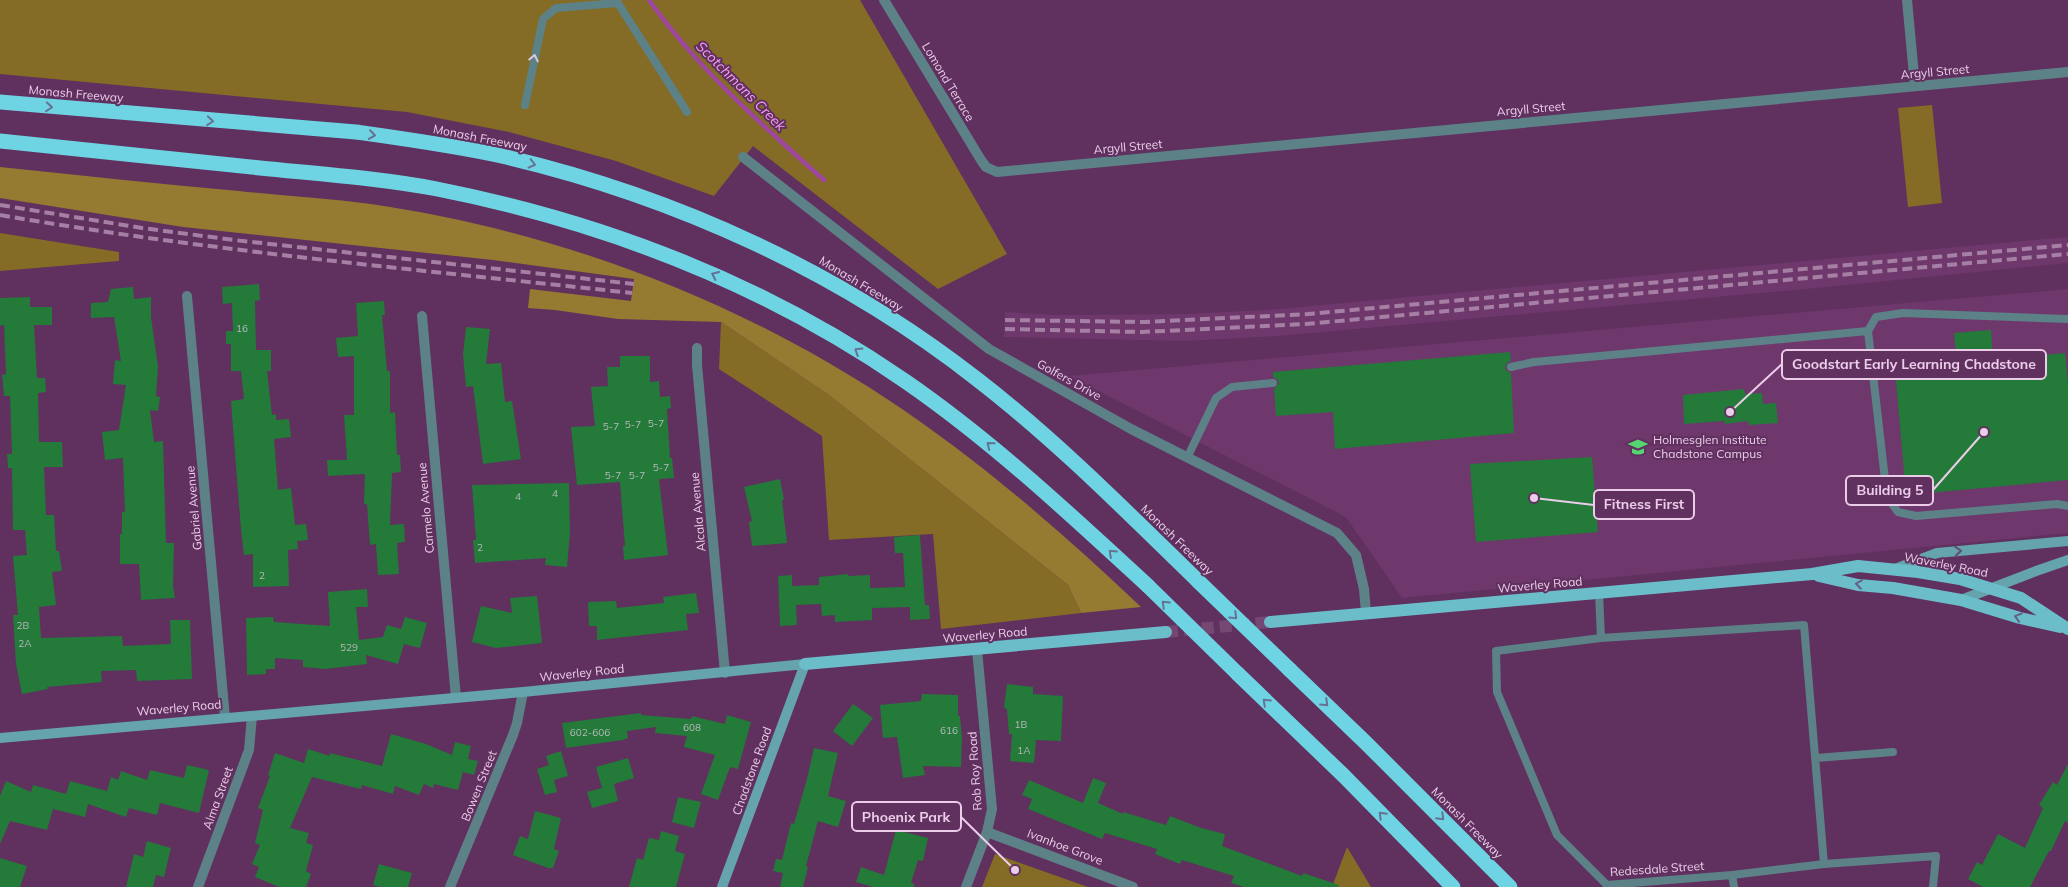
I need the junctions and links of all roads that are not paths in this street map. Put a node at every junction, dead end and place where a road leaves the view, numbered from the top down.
1 (884, 0) edge
2 (1907, 0) edge
3 (617, 1) edge
4 (2068, 72) edge
5 (1915, 86) junction
6 (0, 102) edge
7 (524, 105) dead end
8 (687, 112) dead end
9 (0, 141) edge
10 (743, 158) dead end
11 (997, 172) joint
12 (187, 296) dead end
13 (422, 316) dead end
14 (2068, 319) edge
15 (1868, 330) junction
16 (697, 348) dead end
17 (1511, 367) dead end
18 (1273, 383) dead end
19 (1188, 456) junction
20 (2068, 506) edge
21 (2068, 541) edge
22 (2068, 560) edge
23 (1895, 569) junction
24 (1812, 574) junction
25 (1992, 588) junction
26 (1599, 593) junction
27 (1961, 600) junction
28 (1366, 613) junction
29 (1270, 622) tunnel mouth
30 (2067, 627) edge
31 (1166, 632) tunnel mouth
32 (1601, 638) junction
33 (976, 650) junction
34 (805, 664) junction
35 (725, 673) junction
36 (523, 692) junction
37 (456, 698) junction
38 (252, 716) junction
39 (225, 718) junction
40 (0, 738) edge
41 (1893, 752) dead end
42 (1816, 758) junction
43 (987, 832) junction
44 (1824, 864) junction
45 (1732, 875) junction
46 (198, 887) edge
47 (450, 887) edge
48 (722, 887) edge
49 (966, 887) edge
50 (1133, 887) edge
51 (1453, 887) edge
52 (1510, 887) edge
53 (1734, 887) edge
54 (1932, 887) edge

1 - 11 street, Lomond Terrace
2 - 5 street
7 -> 3 lane
3 - 8 lane
4 - 5 street, Argyll Street
5 - 11 street, Argyll Street
6 -> 52 highway, Monash Freeway, bridge
51 -> 9 highway, bridge
10 - 19 street, Golfers Drive
12 - 39 street, Gabriel Avenue
13 - 37 street, Carmelo Avenue
14 - 15 lane
15 - 17 lane
15 - 20 lane
16 - 35 street, Alcala Avenue
18 - 19 lane
19 - 28 street, Golfers Drive
23 -> 21 main road
22 - 25 main road
23 - 24 main road, Waverley Road
23 - 25 main road, Waverley Road
24 - 26 main road, Waverley Road
27 -> 24 main road, Waverley Road
25 - 27 main road
25 - 30 main road, Waverley Road
26 - 28 main road, Waverley Road
26 - 32 lane
30 -> 27 main road, Waverley Road
28 - 29 main road, Waverley Road
31 - 33 main road, Waverley Road
32 - 42 lane
32 - 45 lane, Redesdale Street
33 - 34 main road, Waverley Road
33 - 43 street, Rob Roy Road
34 - 35 main road, Waverley Road
34 - 48 main road, Chadstone Road
35 - 36 main road, Waverley Road
36 - 37 main road, Waverley Road
36 - 47 street, Bowen Street
37 - 38 main road, Waverley Road
38 - 39 main road, Waverley Road
38 - 46 street, Alma Street
39 - 40 main road, Waverley Road
41 - 42 lane
42 - 44 lane
43 - 49 street, Rob Roy Road
43 - 50 street, Ivanhoe Grove
44 - 45 lane, Redesdale Street
44 - 54 lane, Redesdale Street
45 - 53 lane

